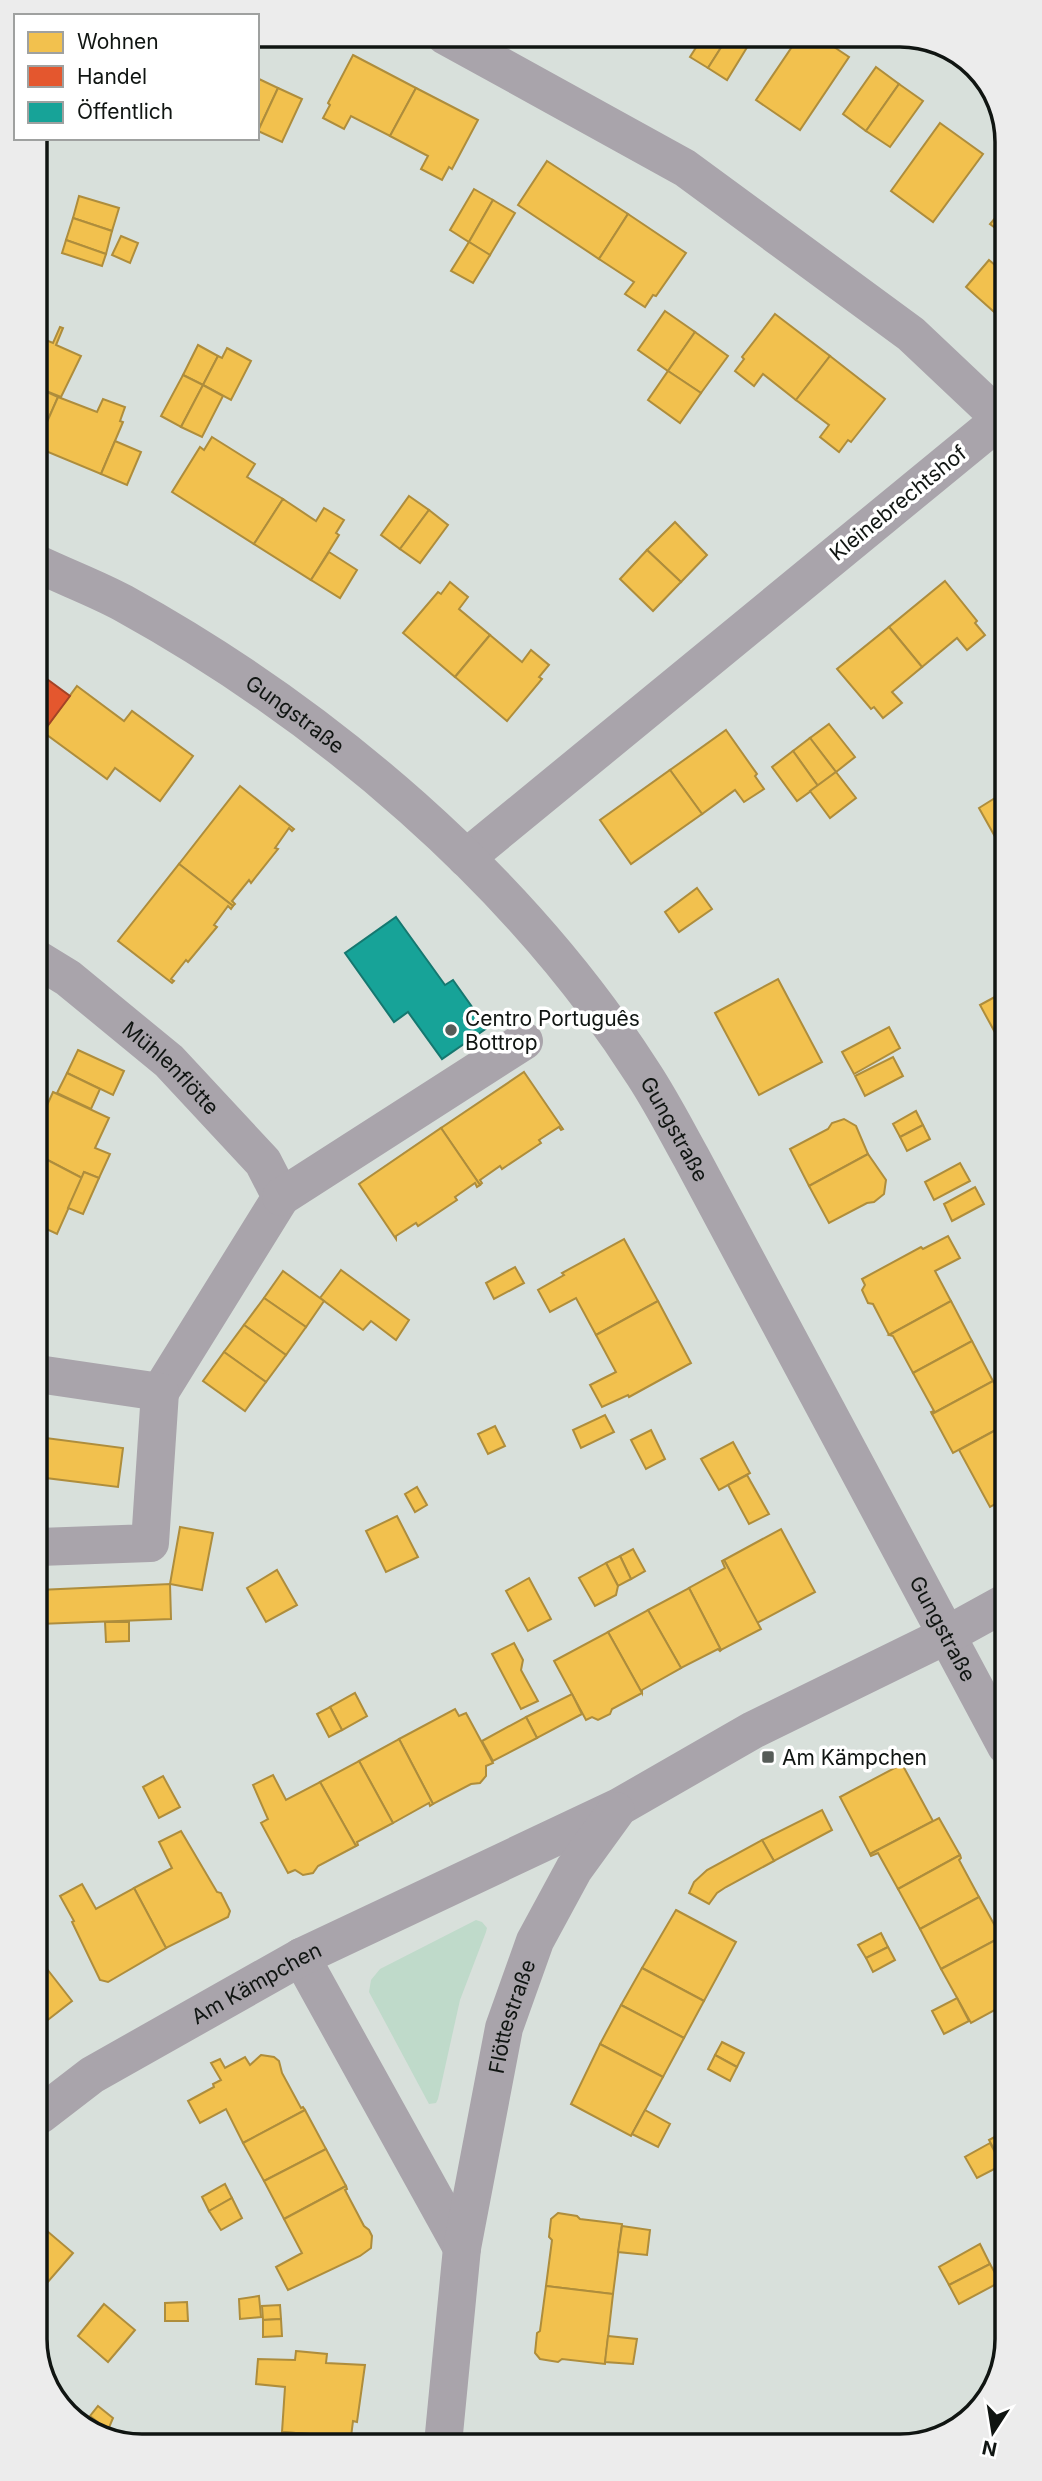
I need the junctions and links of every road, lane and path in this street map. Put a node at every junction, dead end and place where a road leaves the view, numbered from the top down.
1 (466, 47) edge
2 (995, 413) edge
3 (995, 424) edge
4 (47, 568) edge
5 (466, 858) junction
6 (47, 965) edge
7 (524, 1041) dead end
8 (281, 1197) junction
9 (47, 1375) edge
10 (160, 1392) junction
11 (47, 1547) edge
12 (995, 1608) edge
13 (945, 1636) junction
14 (995, 1725) edge
15 (619, 1807) junction
16 (301, 1957) junction
17 (47, 2110) edge
18 (462, 2248) junction
19 (444, 2434) edge

1 - 2 street, Kleinebrechtshof
3 - 5 street, Kleinebrechtshof
4 - 5 street, Gungstraße
5 - 13 street, Gungstraße
6 - 8 street, Mühlenflötte
7 - 8 street
8 - 10 street
9 - 10 street
10 - 11 street
12 - 13 street, Am Kämpchen
13 - 14 street, Gungstraße
13 - 15 street, Am Kämpchen
15 - 16 street, Am Kämpchen
15 - 18 street, Flöttestraße
16 - 17 street, Am Kämpchen
16 - 18 street
18 - 19 street, Flöttestraße

